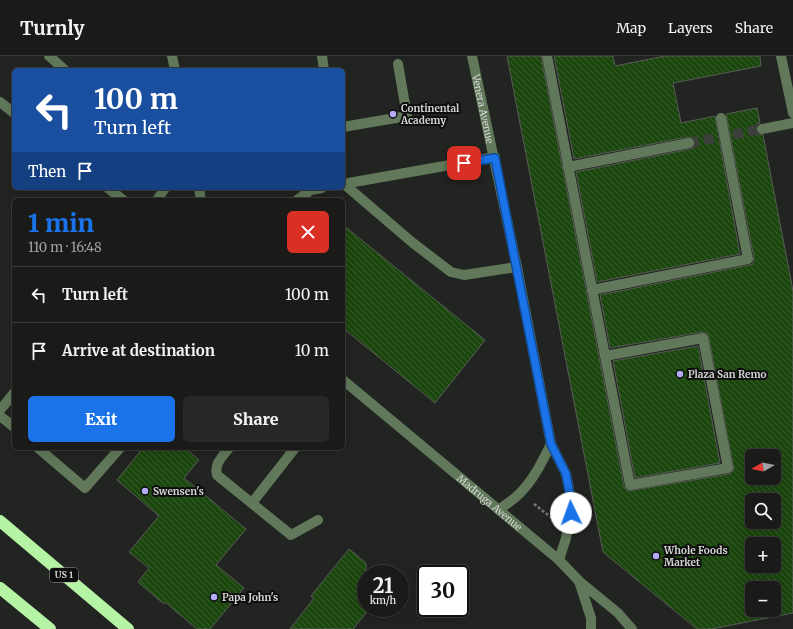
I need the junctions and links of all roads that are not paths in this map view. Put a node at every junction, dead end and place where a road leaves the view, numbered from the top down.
1 (49, 56) edge
2 (172, 56) edge
3 (322, 56) edge
4 (472, 56) edge
5 (547, 56) edge
6 (781, 56) edge
7 (398, 64) dead end
8 (64, 68) edge
9 (175, 68) edge
10 (324, 68) edge
11 (0, 102) edge
12 (12, 111) edge
13 (793, 113) edge
14 (720, 118) dead end
15 (793, 123) edge
16 (345, 127) edge
17 (762, 129) tunnel mouth
18 (689, 143) tunnel mouth
19 (495, 158) junction
20 (568, 167) junction
21 (345, 184) edge
22 (345, 185) edge
23 (110, 190) edge
24 (311, 190) edge
25 (120, 198) edge
26 (300, 198) edge
27 (517, 267) junction
28 (592, 290) junction
29 (605, 356) junction
30 (345, 382) edge
31 (12, 395) edge
32 (0, 410) edge
33 (0, 416) edge
34 (12, 425) edge
35 (551, 444) junction
36 (40, 450) edge
37 (118, 450) edge
38 (227, 450) edge
39 (293, 450) edge
40 (252, 503) junction
41 (499, 510) junction
42 (318, 520) dead end
43 (0, 521) edge
44 (559, 560) junction
45 (579, 581) junction
46 (0, 588) edge
47 (50, 629) edge
48 (128, 629) edge
49 (591, 629) edge
50 (632, 629) edge

1 - 8 street
2 - 9 street
3 - 10 street
4 - 19 street, Venera Avenue
5 - 20 street
6 - 13 street
7 - 16 street
11 - 12 street
14 - 28 street
15 - 17 street
18 - 20 street
19 - 21 street
19 - 27 street, Venera Avenue
20 - 28 street
22 - 27 street
23 - 25 street
24 - 26 street
27 - 35 street, Venera Avenue
28 - 29 street
29 - 29 street
30 - 41 street, Madruga Avenue
31 - 32 street
33 - 34 street
35 - 41 street
35 - 44 street, Venera Avenue
36 - 37 street
38 - 40 street
39 - 40 street
40 - 42 street
41 - 44 street, Madruga Avenue
43 - 48 highway, US 1
44 - 45 street, Madruga Avenue
45 - 49 street
45 - 50 street, Madruga Avenue
46 - 47 highway

